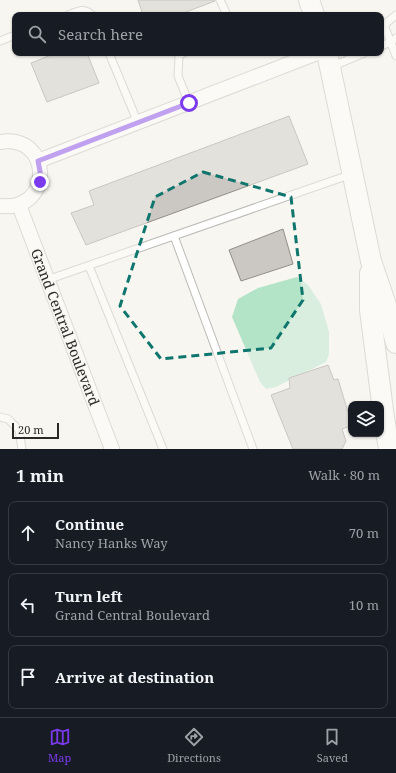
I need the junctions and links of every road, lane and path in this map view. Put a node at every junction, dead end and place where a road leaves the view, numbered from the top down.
1 (220, 0) edge
2 (309, 0) edge
3 (76, 12) edge
4 (88, 12) edge
5 (226, 12) edge
6 (313, 12) edge
7 (396, 15) edge
8 (384, 25) edge
9 (384, 27) edge
10 (12, 36) edge
11 (394, 40) edge
12 (0, 41) edge
13 (384, 45) edge
14 (110, 56) edge
15 (179, 56) edge
16 (341, 56) edge
17 (396, 56) edge
18 (325, 58) edge
19 (189, 103) junction
20 (138, 123) junction
21 (0, 142) edge
22 (38, 161) junction
23 (352, 174) junction
24 (19, 205) junction
25 (0, 206) edge
26 (174, 236) junction
27 (371, 260) junction
28 (89, 266) junction
29 (48, 280) junction
30 (396, 343) edge
31 (0, 417) edge
32 (22, 449) edge
33 (112, 449) edge
34 (163, 449) edge
35 (253, 449) edge
36 (389, 449) edge

1 - 5 lane
2 - 6 street
3 - 4 lane
7 - 8 lane
9 - 11 lane
10 - 12 lane
11 - 13 lane
11 - 17 lane
14 - 20 lane
15 - 19 lane
16 - 18 lane
18 - 19 street
18 - 23 street
19 - 20 street
20 - 22 street
21 - 22 street
22 - 24 street
23 - 26 lane
23 - 27 street
24 - 25 street
24 - 29 street, Grand Central Boulevard
26 - 28 lane
26 - 35 lane
27 - 30 street
27 - 36 street
28 - 29 lane
28 - 34 lane
29 - 33 street, Grand Central Boulevard
31 - 32 lane

